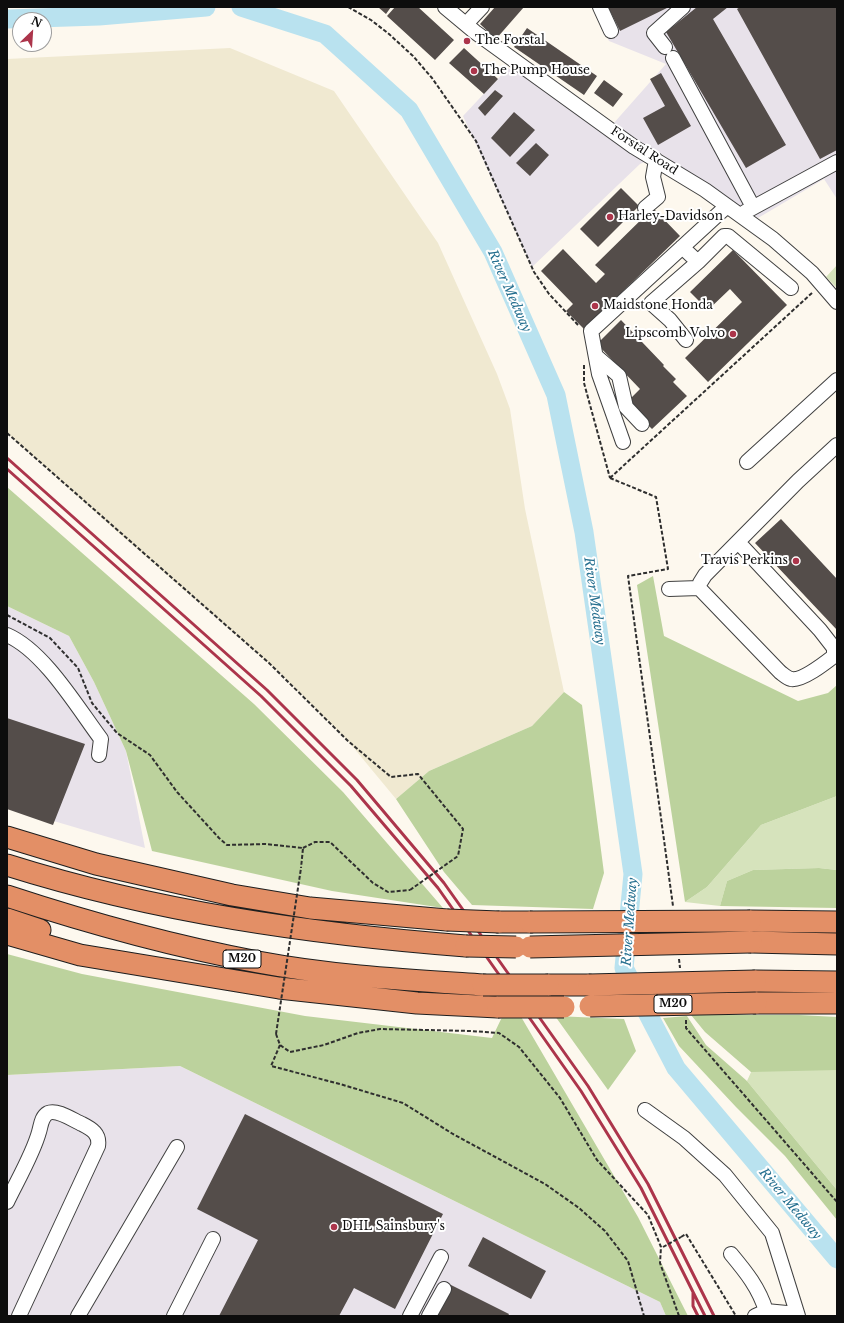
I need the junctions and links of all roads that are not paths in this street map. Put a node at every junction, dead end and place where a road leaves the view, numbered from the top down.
1 (445, 7) edge
2 (482, 7) edge
3 (600, 7) edge
4 (683, 7) edge
5 (466, 24) junction
6 (611, 31) dead end
7 (656, 160) junction
8 (836, 166) edge
9 (727, 206) junction
10 (645, 208) dead end
11 (753, 208) junction
12 (740, 215) junction
13 (682, 247) junction
14 (698, 262) junction
15 (791, 288) dead end
16 (837, 302) edge
17 (686, 340) dead end
18 (590, 359) junction
19 (837, 380) edge
20 (642, 424) dead end
21 (623, 442) dead end
22 (837, 446) edge
23 (747, 462) dead end
24 (738, 542) junction
25 (699, 588) junction
26 (669, 590) dead end
27 (7, 635) edge
28 (99, 755) dead end
29 (7, 837) edge
30 (7, 864) edge
31 (7, 896) edge
32 (7, 919) edge
33 (837, 922) edge
34 (7, 934) edge
35 (837, 944) edge
36 (234, 981) junction
37 (837, 982) edge
38 (837, 1003) edge
39 (645, 1110) dead end
40 (177, 1147) dead end
41 (7, 1202) edge
42 (213, 1239) dead end
43 (730, 1254) dead end
44 (441, 1257) dead end
45 (444, 1289) dead end
46 (760, 1314) edge
47 (798, 1315) edge
48 (19, 1316) edge
49 (78, 1316) edge
50 (174, 1316) edge
51 (410, 1316) edge
52 (430, 1316) edge

1 - 5 street, Forstal Road
2 - 5 street
3 - 6 street
4 - 11 street
5 - 7 street, Forstal Road
7 - 9 street, Forstal Road
7 - 10 street
8 - 11 street
9 - 12 street, Forstal Road
9 - 13 street
11 - 12 street
12 - 16 street, Forstal Road
13 - 14 street
13 - 18 street
14 - 15 street
14 - 17 street
18 - 20 street
18 - 21 street
19 - 23 street
22 - 24 street
24 - 25 street
24 - 25 street
25 - 26 street
27 - 28 street
29 - 33 highway, bridge
30 - 35 highway, bridge
31 - 37 highway, M20, bridge
32 - 36 highway, M20
34 - 36 highway, M20
36 - 38 highway, M20, bridge
39 - 47 street
40 - 49 street
41 - 48 street
42 - 50 street
43 - 46 street
44 - 51 street
45 - 52 street
46 - 47 street

